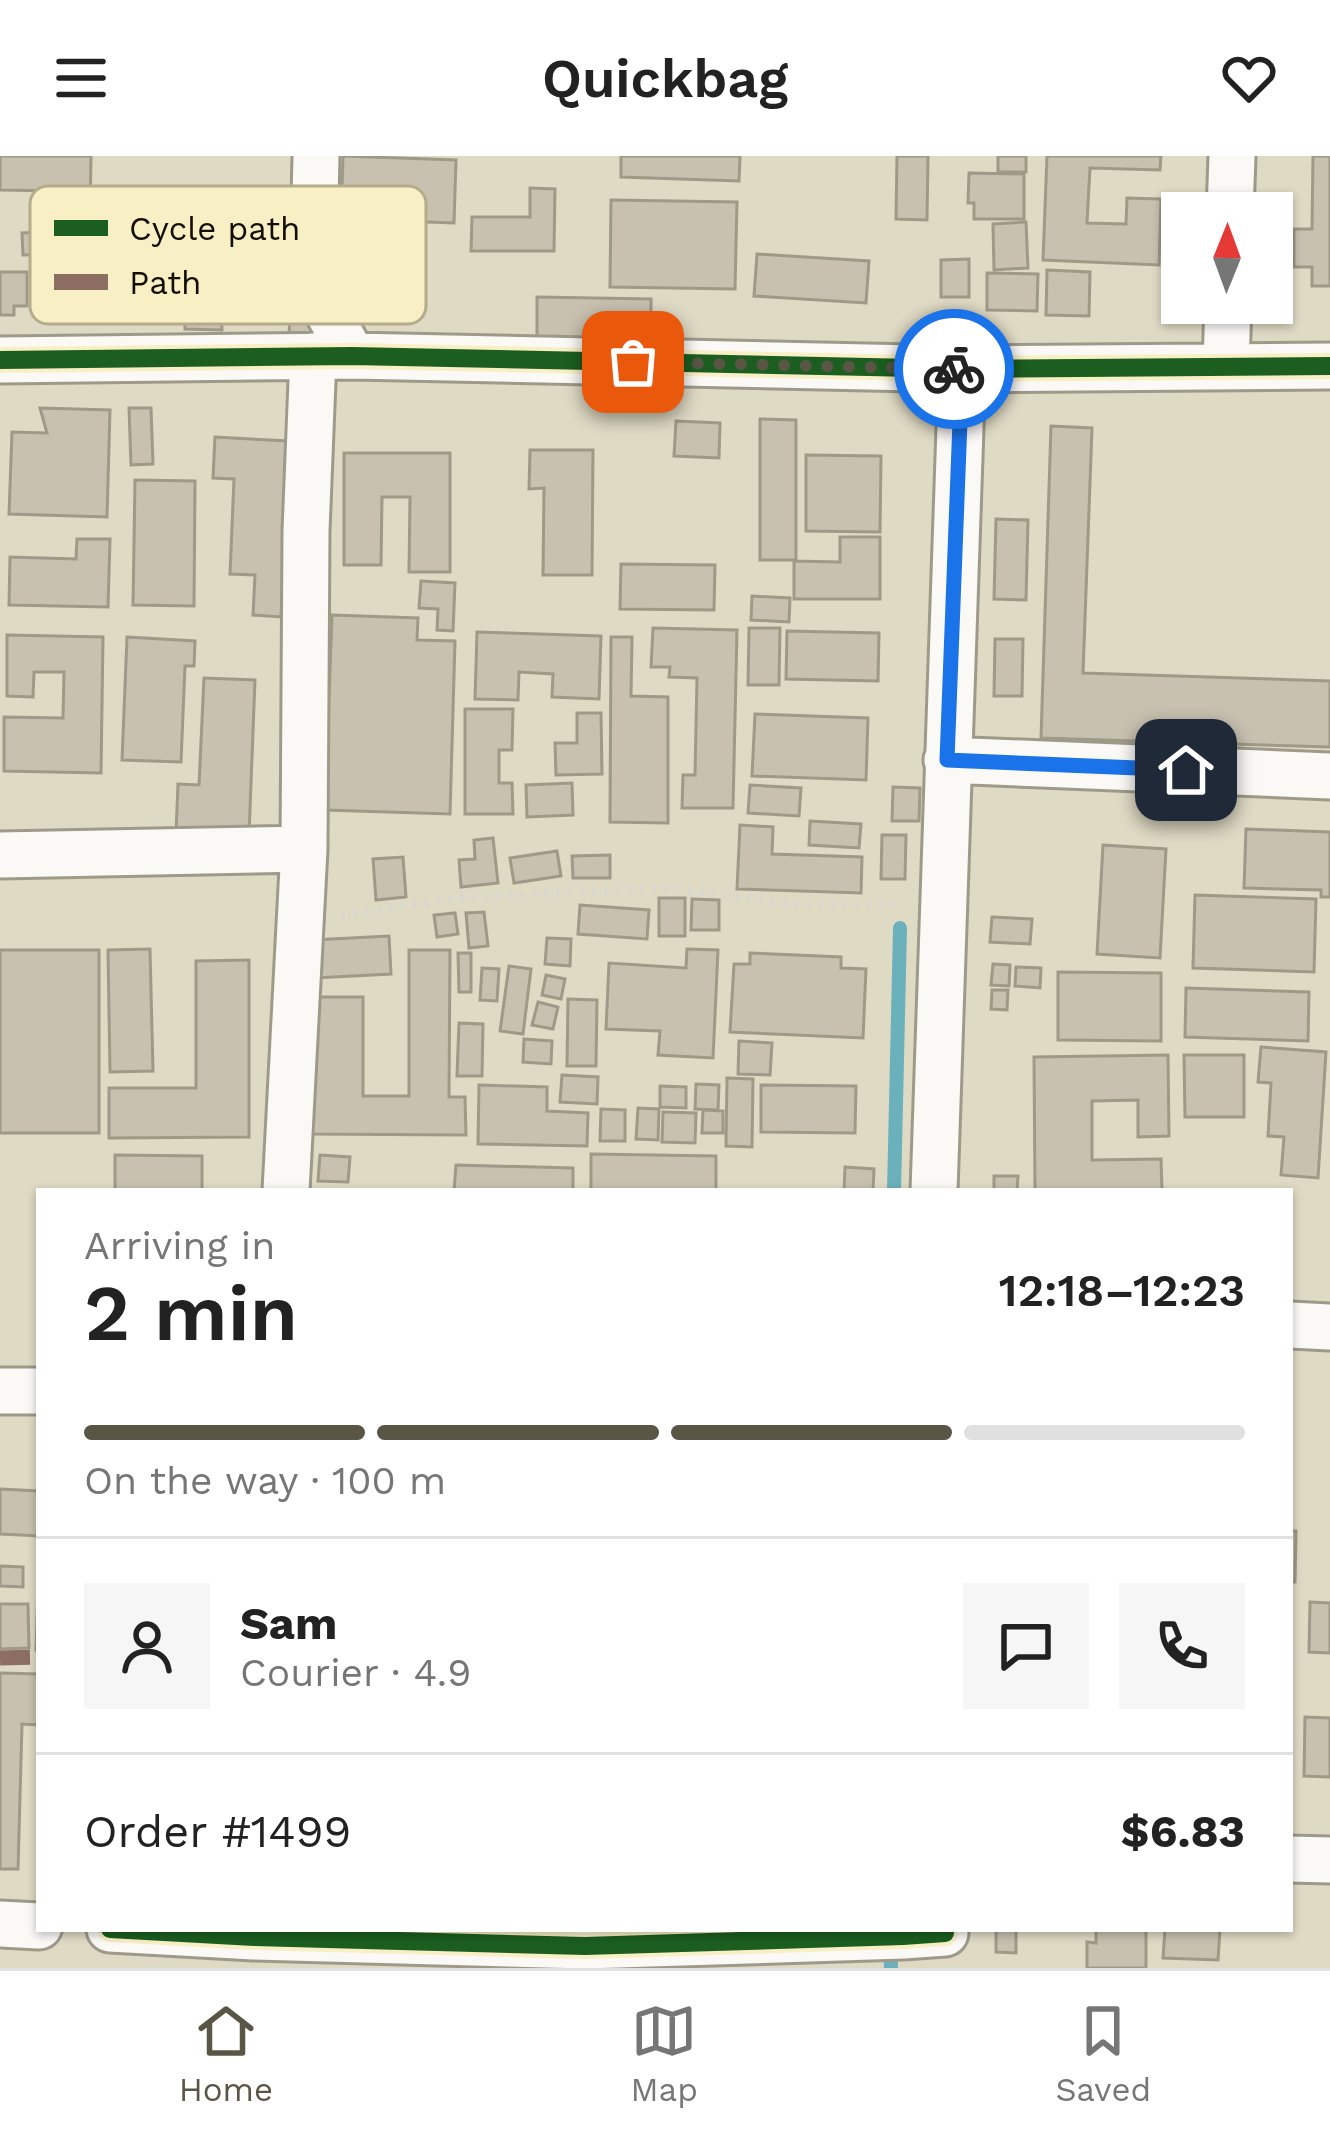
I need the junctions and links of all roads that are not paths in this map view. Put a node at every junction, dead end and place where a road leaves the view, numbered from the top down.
1 (316, 156) edge
2 (1232, 156) edge
3 (315, 186) edge
4 (1231, 192) edge
5 (324, 324) edge
6 (1227, 324) edge
7 (332, 356) junction
8 (0, 360) edge
9 (1226, 365) junction
10 (1330, 366) edge
11 (962, 369) junction
12 (947, 760) junction
13 (1330, 776) edge
14 (304, 849) junction
15 (0, 855) edge
16 (286, 1188) edge
17 (934, 1188) edge
18 (1293, 1325) edge
19 (1330, 1327) edge
20 (0, 1391) edge
21 (36, 1391) edge
22 (1293, 1859) edge
23 (1330, 1860) edge
24 (0, 1924) edge
25 (36, 1926) edge
26 (218, 1932) edge
27 (254, 1933) edge
28 (946, 1944) edge
29 (419, 1956) edge

1 - 3 street
2 - 4 street
5 - 7 street
6 - 9 street
7 - 8 street
7 - 11 street
7 - 14 street
9 - 10 street
9 - 11 street
11 - 12 street
12 - 13 street
12 - 17 street
14 - 15 street
14 - 16 street
18 - 19 street
20 - 21 street
22 - 23 street
24 - 25 street
26 - 27 street
27 - 29 street
28 - 29 street

